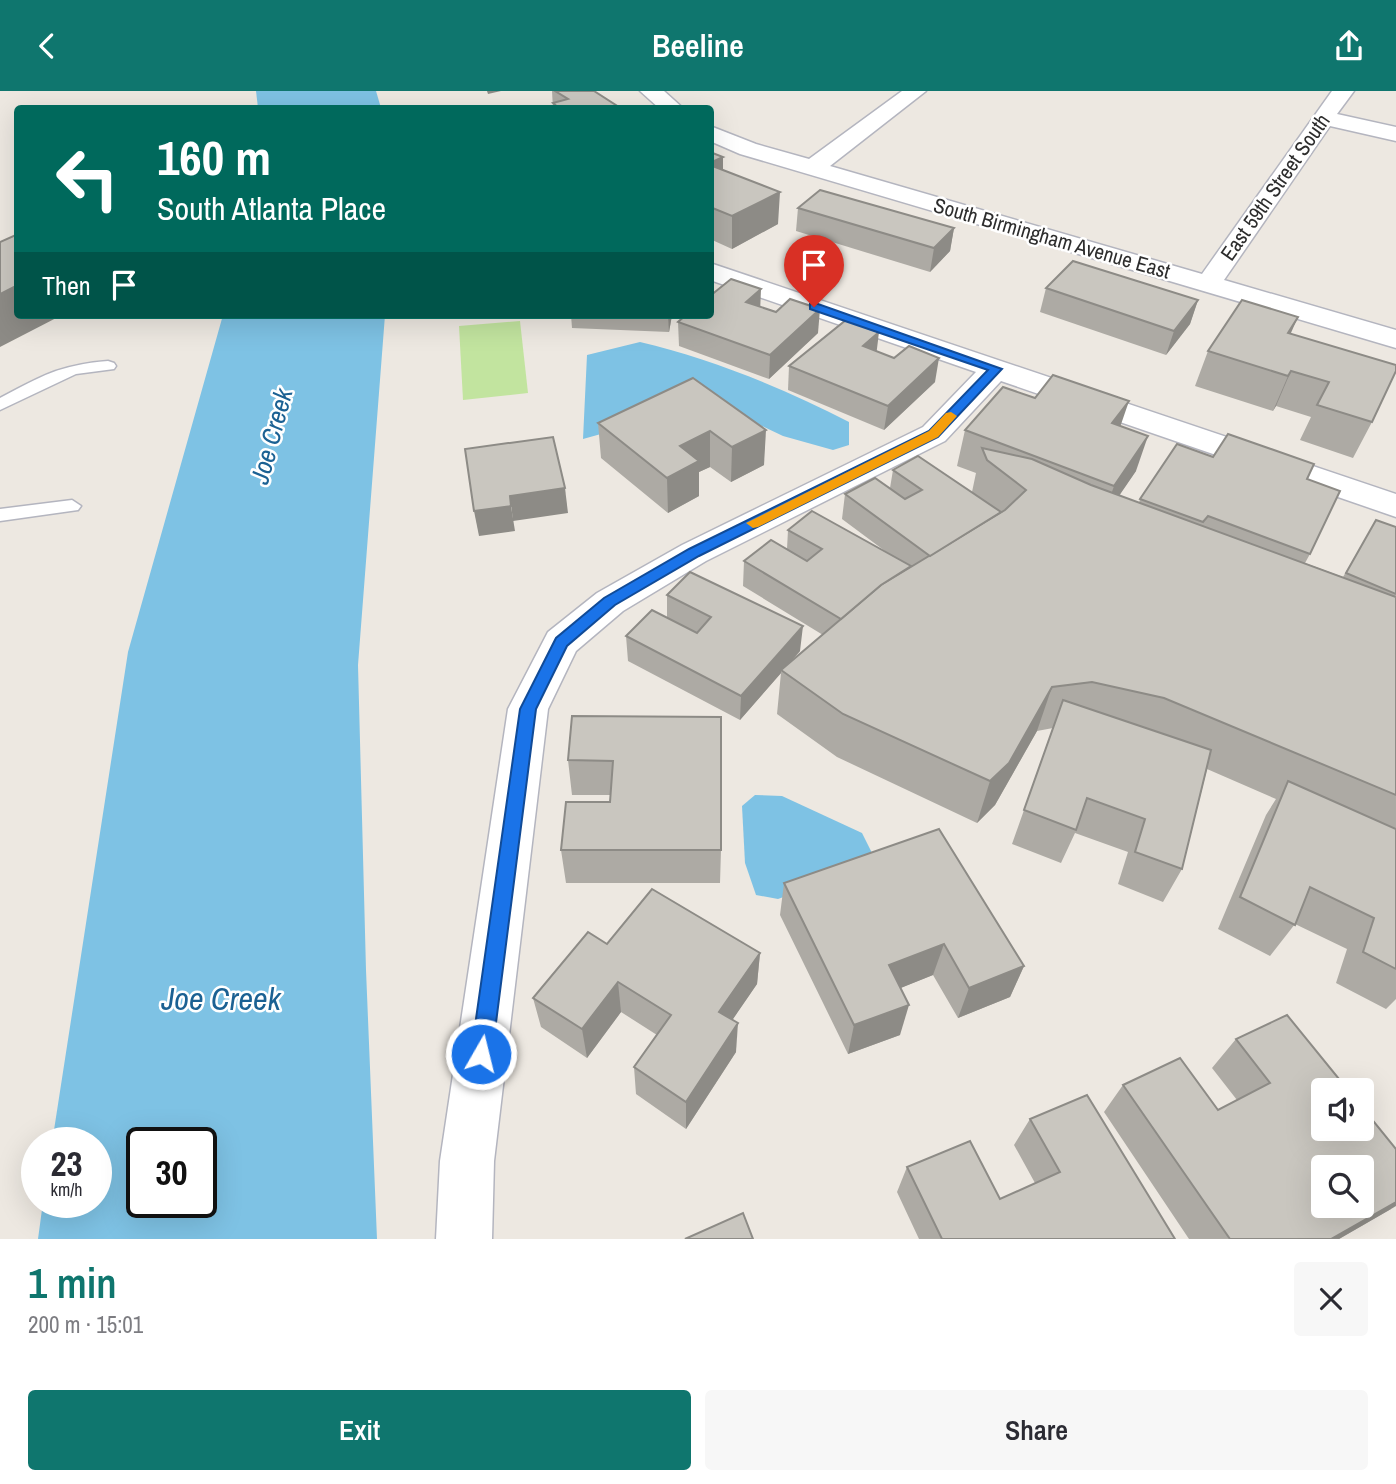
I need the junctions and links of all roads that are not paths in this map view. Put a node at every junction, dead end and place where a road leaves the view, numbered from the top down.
1 (651, 91) edge
2 (915, 91) edge
3 (1343, 91) edge
4 (669, 105) edge
5 (1324, 118) junction
6 (1396, 134) edge
7 (714, 135) edge
8 (812, 168) junction
9 (714, 272) edge
10 (1208, 284) junction
11 (1396, 339) edge
12 (108, 366) dead end
13 (996, 369) junction
14 (0, 405) edge
15 (72, 506) dead end
16 (1396, 506) edge
17 (0, 515) edge
18 (464, 1239) edge

1 - 4 street
2 - 8 street
3 - 5 street, East 59th Street South
5 - 6 street
5 - 10 street, East 59th Street South
7 - 8 street, South Birmingham Avenue East
8 - 10 street, South Birmingham Avenue East
9 - 13 street
10 - 11 street, South Birmingham Avenue East
12 - 14 lane
13 - 16 street
13 - 18 street
15 - 17 lane

